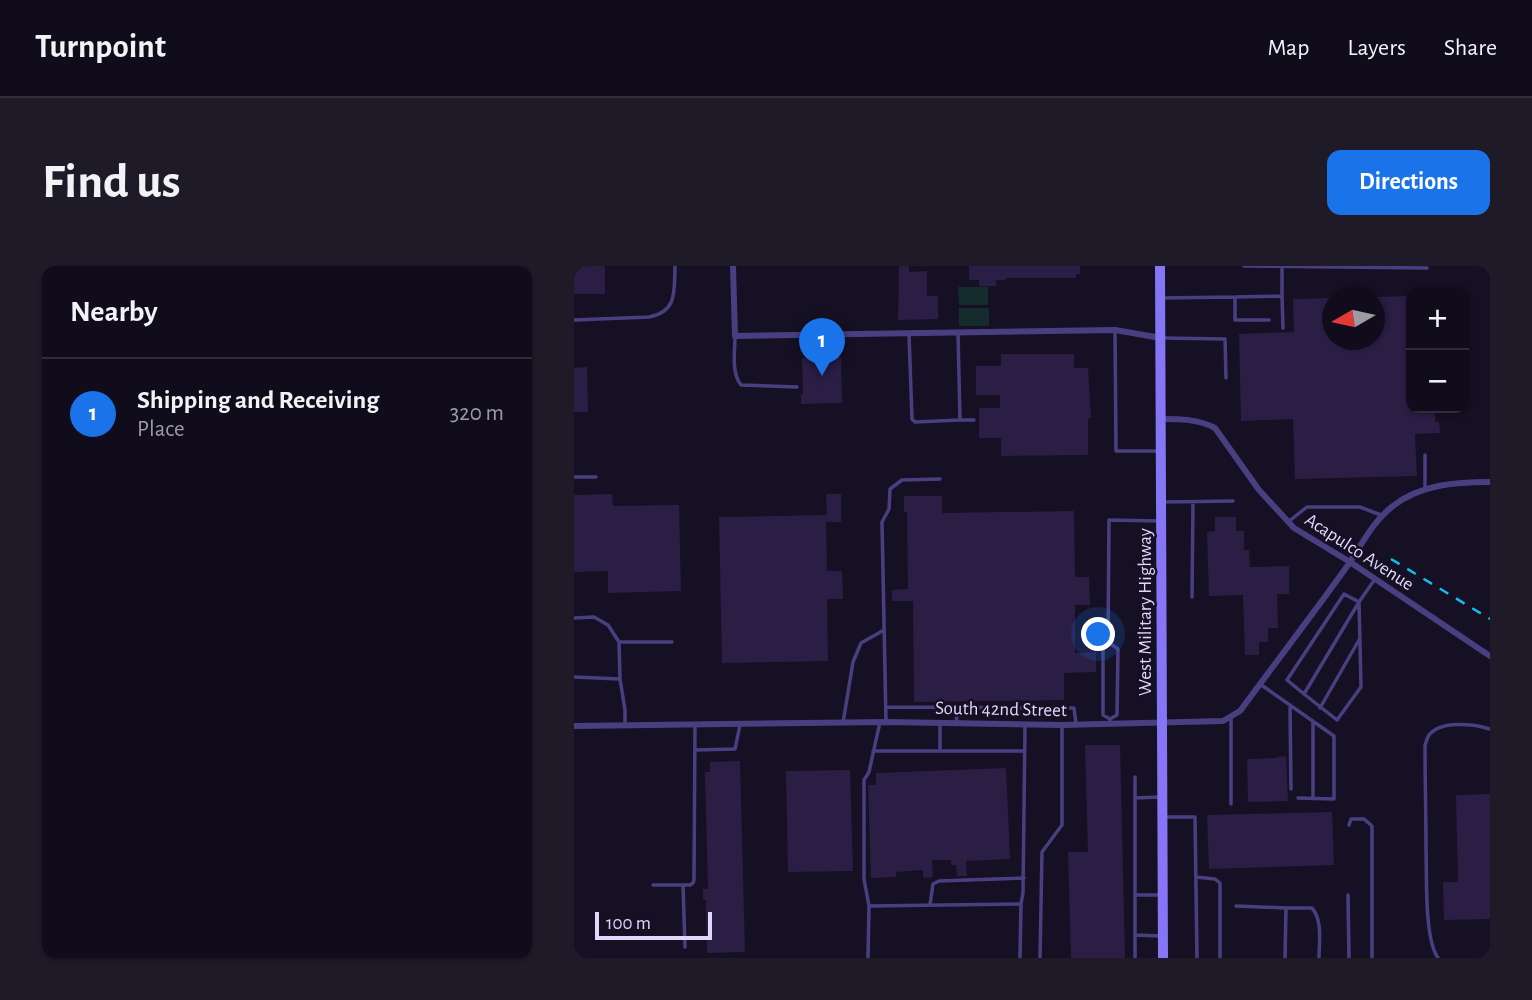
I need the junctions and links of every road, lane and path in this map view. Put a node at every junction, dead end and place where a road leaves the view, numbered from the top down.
1 (675, 266) edge
2 (733, 266) edge
3 (1160, 266) edge
4 (1244, 266) edge
5 (1282, 266) edge
6 (1427, 268) edge
7 (1282, 296) junction
8 (1235, 297) junction
9 (1160, 298) junction
10 (574, 320) edge
11 (1269, 320) dead end
12 (1283, 328) dead end
13 (1115, 330) junction
14 (958, 333) junction
15 (909, 334) junction
16 (735, 337) junction
17 (1161, 338) junction
18 (1226, 378) dead end
19 (797, 387) dead end
20 (1161, 419) junction
21 (960, 420) junction
22 (974, 420) dead end
23 (1161, 451) junction
24 (1426, 455) dead end
25 (574, 477) edge
26 (596, 477) dead end
27 (940, 479) dead end
28 (1490, 482) edge
29 (1425, 488) junction
30 (1233, 501) dead end
31 (1161, 502) junction
32 (1193, 502) junction
33 (1384, 516) junction
34 (1161, 521) junction
35 (1288, 522) junction
36 (1350, 562) junction
37 (1374, 579) junction
38 (1192, 597) dead end
39 (1359, 602) junction
40 (574, 618) edge
41 (884, 630) junction
42 (1360, 639) junction
43 (619, 642) junction
44 (672, 642) dead end
45 (1108, 642) junction
46 (1490, 656) edge
47 (574, 677) edge
48 (620, 679) junction
49 (1260, 684) junction
50 (1304, 695) junction
51 (1290, 705) junction
52 (886, 707) junction
53 (956, 708) junction
54 (1320, 708) junction
55 (1231, 718) junction
56 (1313, 721) junction
57 (883, 722) junction
58 (1110, 722) junction
59 (1162, 722) junction
60 (843, 723) junction
61 (940, 723) junction
62 (957, 723) junction
63 (695, 724) junction
64 (740, 724) junction
65 (1025, 724) junction
66 (625, 725) junction
67 (1062, 725) junction
68 (1076, 725) junction
69 (574, 726) edge
70 (1490, 729) edge
71 (695, 750) junction
72 (873, 751) junction
73 (940, 751) junction
74 (1025, 751) junction
75 (1135, 777) dead end
76 (1291, 789) dead end
77 (1162, 797) junction
78 (1135, 798) junction
79 (1298, 798) dead end
80 (1313, 799) junction
81 (1231, 804) dead end
82 (1163, 817) junction
83 (1349, 825) dead end
84 (1196, 877) junction
85 (1024, 878) junction
86 (653, 885) dead end
87 (682, 885) junction
88 (1136, 895) junction
89 (1163, 895) junction
90 (1348, 895) dead end
91 (1021, 904) junction
92 (930, 905) junction
93 (869, 906) junction
94 (1236, 906) dead end
95 (1286, 908) junction
96 (1135, 935) junction
97 (1163, 936) junction
98 (685, 947) dead end
99 (868, 958) edge
100 (1020, 958) edge
101 (1040, 958) edge
102 (1135, 958) edge
103 (1163, 958) edge
104 (1197, 958) edge
105 (1220, 958) edge
106 (1285, 958) edge
107 (1319, 958) edge
108 (1349, 958) edge
109 (1372, 958) edge
110 (1438, 958) edge

1 - 10 lane
2 - 16 street
3 - 9 main road, West Military Highway
4 - 5 lane
5 - 6 lane
5 - 7 lane
7 - 8 lane
7 - 12 lane
8 - 9 lane
8 - 11 lane
9 - 17 main road, West Military Highway
13 - 14 street
13 - 17 street
13 - 23 lane
14 - 15 street
14 - 21 lane
15 - 16 street
15 - 21 lane
16 - 19 lane
17 - 18 lane
17 - 20 main road, West Military Highway
20 - 23 main road, West Military Highway
20 - 35 street, Acapulco Avenue
21 - 22 lane
23 - 31 main road, West Military Highway
24 - 29 lane
25 - 26 lane
27 - 41 lane
28 - 29 street
29 - 33 street
30 - 32 lane
31 - 32 lane
31 - 34 main road, West Military Highway
32 - 38 lane
33 - 35 lane
33 - 36 street
34 - 45 lane
34 - 59 main road, West Military Highway
35 - 36 street, Acapulco Avenue
36 - 37 street, Acapulco Avenue
36 - 49 street
37 - 39 lane
37 - 46 street, Acapulco Avenue
39 - 42 lane
39 - 50 lane
39 - 50 lane
40 - 43 lane
41 - 52 lane
41 - 60 lane
42 - 54 lane
42 - 54 lane
43 - 44 lane
43 - 48 lane
45 - 58 lane
45 - 58 lane
47 - 48 lane
48 - 66 lane
49 - 51 lane
49 - 55 street
50 - 54 lane
51 - 56 lane
51 - 76 lane
52 - 53 lane
52 - 57 lane
53 - 62 lane
53 - 68 lane
55 - 59 street, South 42nd Street
55 - 81 lane
56 - 80 lane
56 - 80 lane
57 - 60 street, South 42nd Street
57 - 61 street, South 42nd Street
57 - 72 lane
58 - 59 street, South 42nd Street
58 - 68 street, South 42nd Street
59 - 77 main road, West Military Highway
60 - 64 street, South 42nd Street
61 - 62 street, South 42nd Street
61 - 73 lane
62 - 65 street, South 42nd Street
63 - 64 street, South 42nd Street
63 - 66 street, South 42nd Street
63 - 71 lane
64 - 71 lane
65 - 67 street, South 42nd Street
65 - 74 lane
66 - 69 street, South 42nd Street
67 - 68 street, South 42nd Street
67 - 101 lane
70 - 110 lane
71 - 87 lane
72 - 73 lane
72 - 93 lane
73 - 74 lane
74 - 85 lane
75 - 78 lane
77 - 78 lane
77 - 82 main road, West Military Highway
78 - 88 lane
79 - 80 lane
82 - 84 lane
82 - 89 main road, West Military Highway
83 - 109 lane
84 - 104 lane
84 - 105 lane
85 - 91 lane
85 - 92 lane
86 - 87 lane
87 - 98 lane
88 - 89 lane
88 - 96 lane
89 - 97 main road, West Military Highway
90 - 108 lane
91 - 92 lane
91 - 100 lane
92 - 93 lane
93 - 99 lane
94 - 95 lane
95 - 106 lane
95 - 107 lane
96 - 97 lane
96 - 102 lane
97 - 103 main road, West Military Highway

